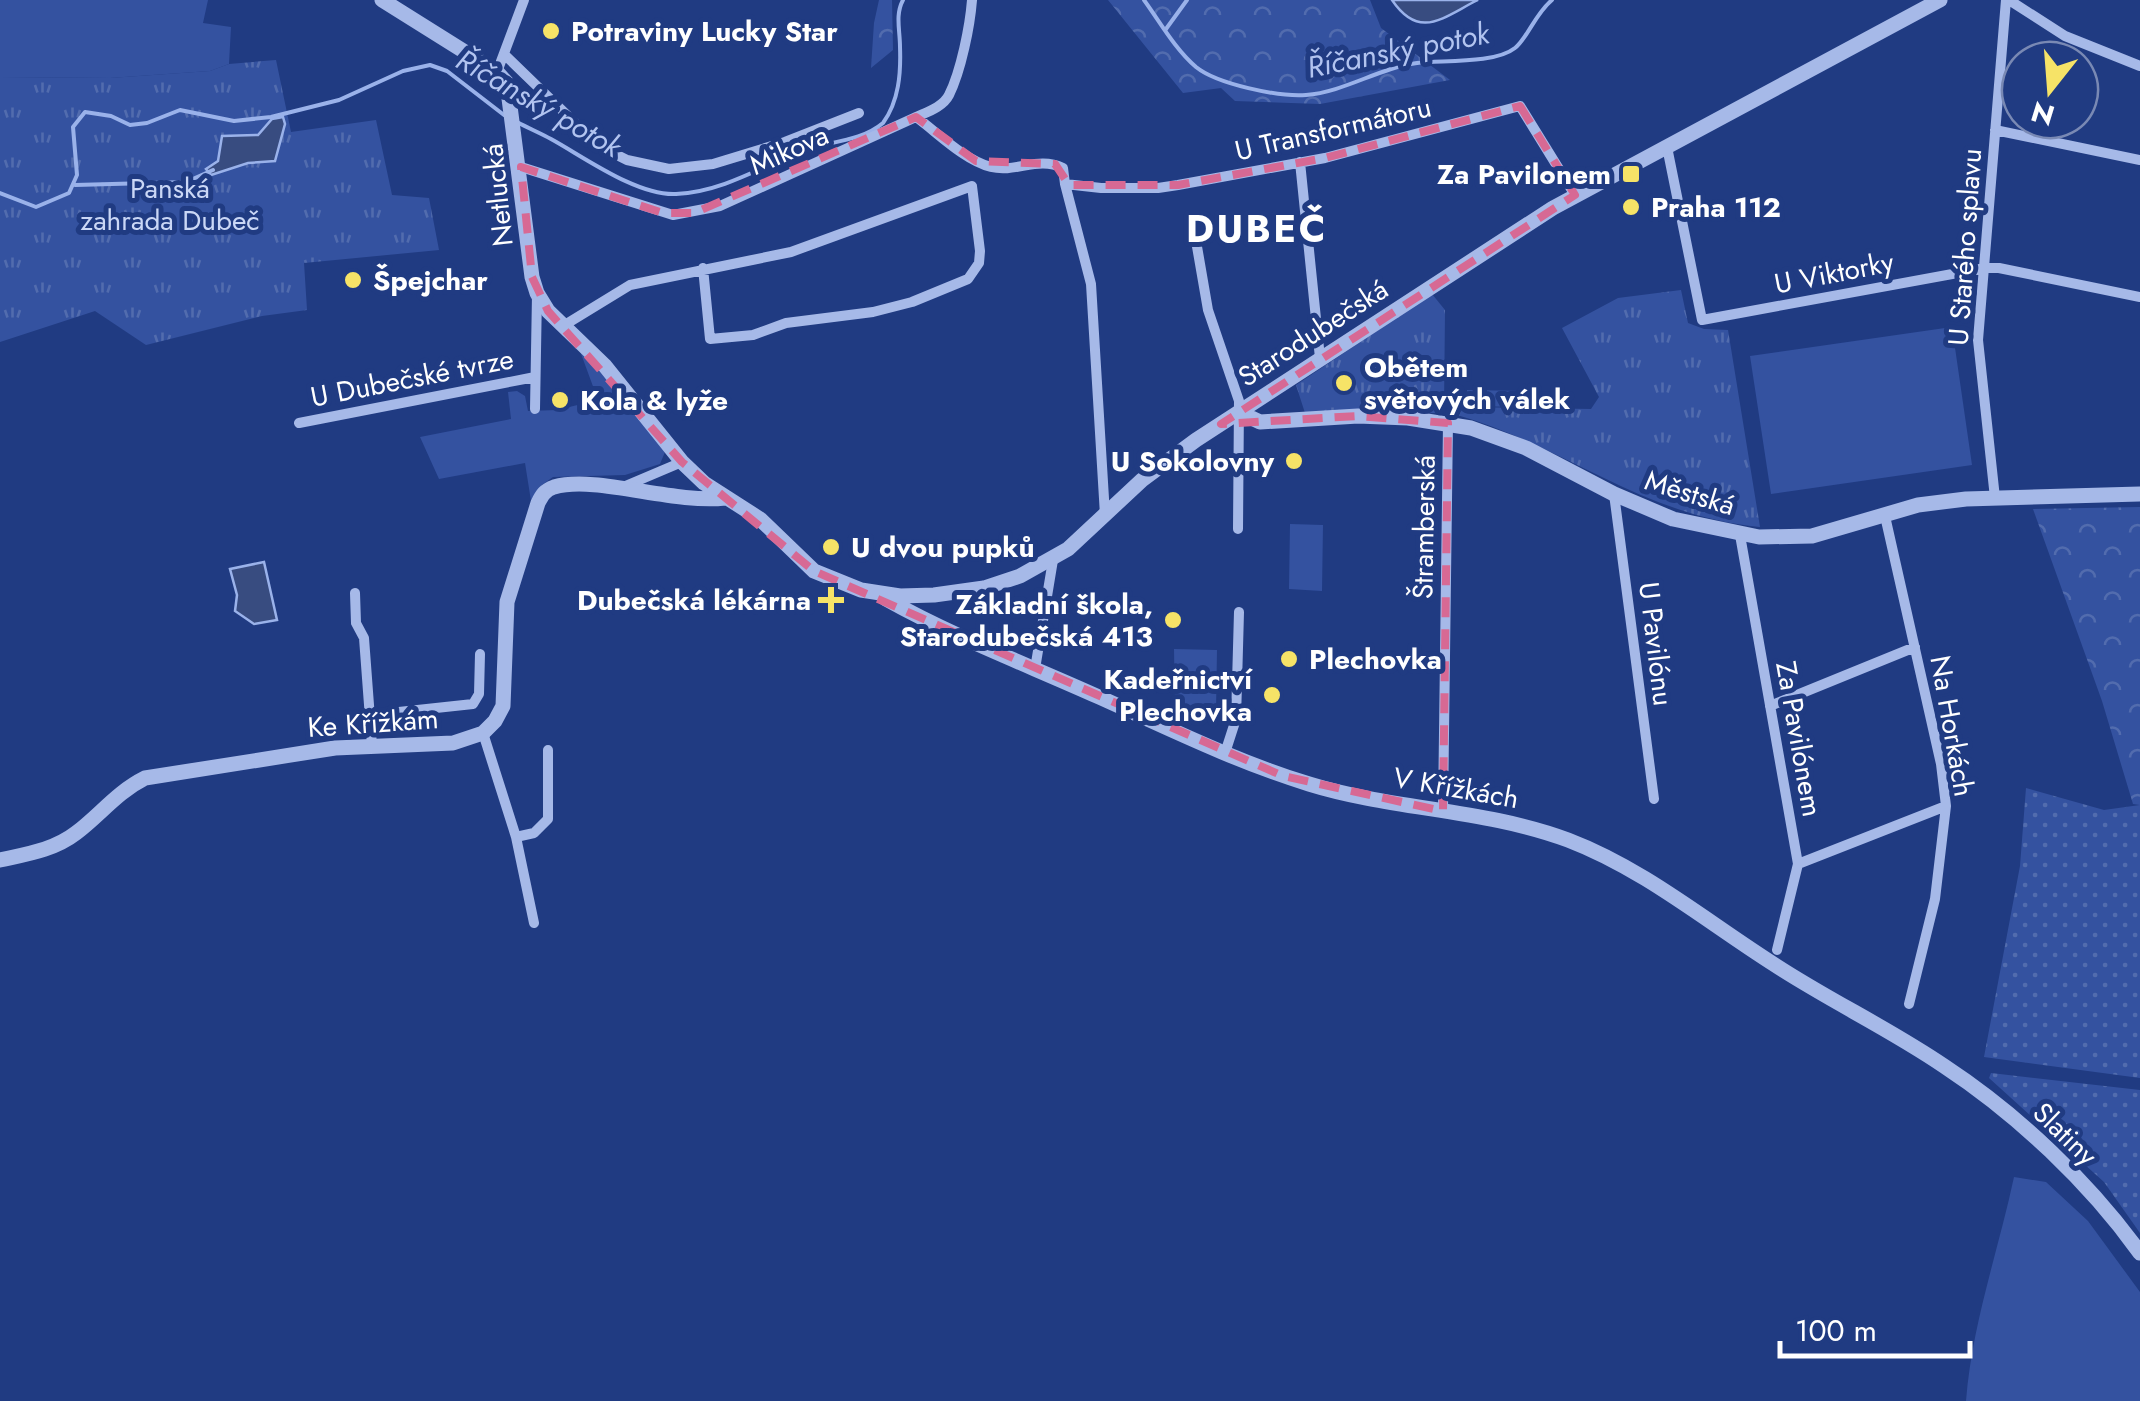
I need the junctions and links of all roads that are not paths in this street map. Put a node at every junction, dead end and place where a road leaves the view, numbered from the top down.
1 (382, 0) edge
2 (524, 0) edge
3 (972, 0) edge
4 (1940, 0) edge
5 (2008, 0) edge
6 (404, 8) edge
7 (506, 56) junction
8 (2140, 66) edge
9 (497, 72) junction
10 (858, 112) dead end
11 (916, 117) junction
12 (1995, 130) junction
13 (1667, 147) junction
14 (2140, 160) edge
15 (1300, 162) junction
16 (520, 168) junction
17 (1065, 184) junction
18 (1576, 196) junction
19 (1196, 235) dead end
20 (703, 268) junction
21 (1985, 268) junction
22 (537, 293) junction
23 (2140, 297) edge
24 (563, 326) junction
25 (1320, 358) junction
26 (534, 377) junction
27 (535, 409) dead end
28 (1239, 412) junction
29 (299, 423) dead end
30 (1448, 423) junction
31 (682, 462) junction
32 (617, 489) junction
33 (1614, 494) junction
34 (2140, 494) edge
35 (725, 498) junction
36 (1995, 498) junction
37 (1105, 515) junction
38 (1885, 516) junction
39 (1238, 529) dead end
40 (1740, 535) junction
41 (1053, 560) junction
42 (354, 593) dead end
43 (878, 594) junction
44 (1239, 612) dead end
45 (1915, 646) junction
46 (480, 654) dead end
47 (1035, 669) junction
48 (1770, 706) junction
49 (371, 715) junction
50 (483, 733) junction
51 (372, 745) junction
52 (548, 750) dead end
53 (1225, 753) junction
54 (1654, 799) dead end
55 (1946, 806) junction
56 (1443, 811) junction
57 (516, 838) junction
58 (0, 860) edge
59 (1798, 864) junction
60 (534, 923) dead end
61 (1777, 950) dead end
62 (1909, 1004) dead end
63 (1991, 1099) joint
64 (2140, 1254) edge

1 - 6 street
2 - 7 street
3 - 11 street, Mikova
4 - 13 street, Starodubečská
5 - 8 street
5 - 12 street, U Starého splavu
6 - 9 street
7 - 9 street
7 - 10 street, Mikova
9 - 16 street, Netlucká
11 - 16 street, Mikova
11 - 17 street
12 - 14 street
12 - 21 street, U Starého splavu
13 - 18 street, Starodubečská
13 - 21 street, U Viktorky
15 - 17 street, U Transformátoru
15 - 18 street, U Transformátoru
15 - 25 street
16 - 22 street, Netlucká
17 - 37 street
18 - 25 street, Starodubečská
19 - 28 street
20 - 20 street
20 - 24 street
21 - 23 street, U Viktorky
21 - 36 street, U Starého splavu
22 - 24 street, Netlucká
22 - 26 street
24 - 31 street, Netlucká
25 - 28 street, Starodubečská
26 - 27 street
26 - 29 street, U Dubečské tvrze
28 - 30 street, Městská
28 - 37 street, Starodubečská
28 - 39 street
30 - 33 street, Městská
30 - 56 street, Štramberská
31 - 32 street
31 - 35 street, Netlucká
32 - 35 street
32 - 50 street
33 - 40 street, Městská
33 - 54 street, U Pavilónu
34 - 36 street, Městská
35 - 43 street, Starodubečská
36 - 38 street, Městská
37 - 41 street, Starodubečská
38 - 40 street, Městská
38 - 45 street, Na Horkách
40 - 48 street, Za Pavilónem
41 - 43 street, Starodubečská
41 - 47 street
42 - 49 street
43 - 47 street, V Křížkách
44 - 53 street
45 - 48 street
45 - 55 street, Na Horkách
46 - 49 street
47 - 53 street, V Křížkách
48 - 59 street, Za Pavilónem
49 - 51 street
50 - 51 street, Ke Křížkám
50 - 57 street
51 - 58 street, Ke Křížkám
52 - 57 street
53 - 56 street, V Křížkách
55 - 59 street
55 - 62 street, Na Horkách
56 - 63 street, V Křížkách
57 - 60 street
59 - 61 street, Za Pavilónem
63 - 64 street, Slatiny

